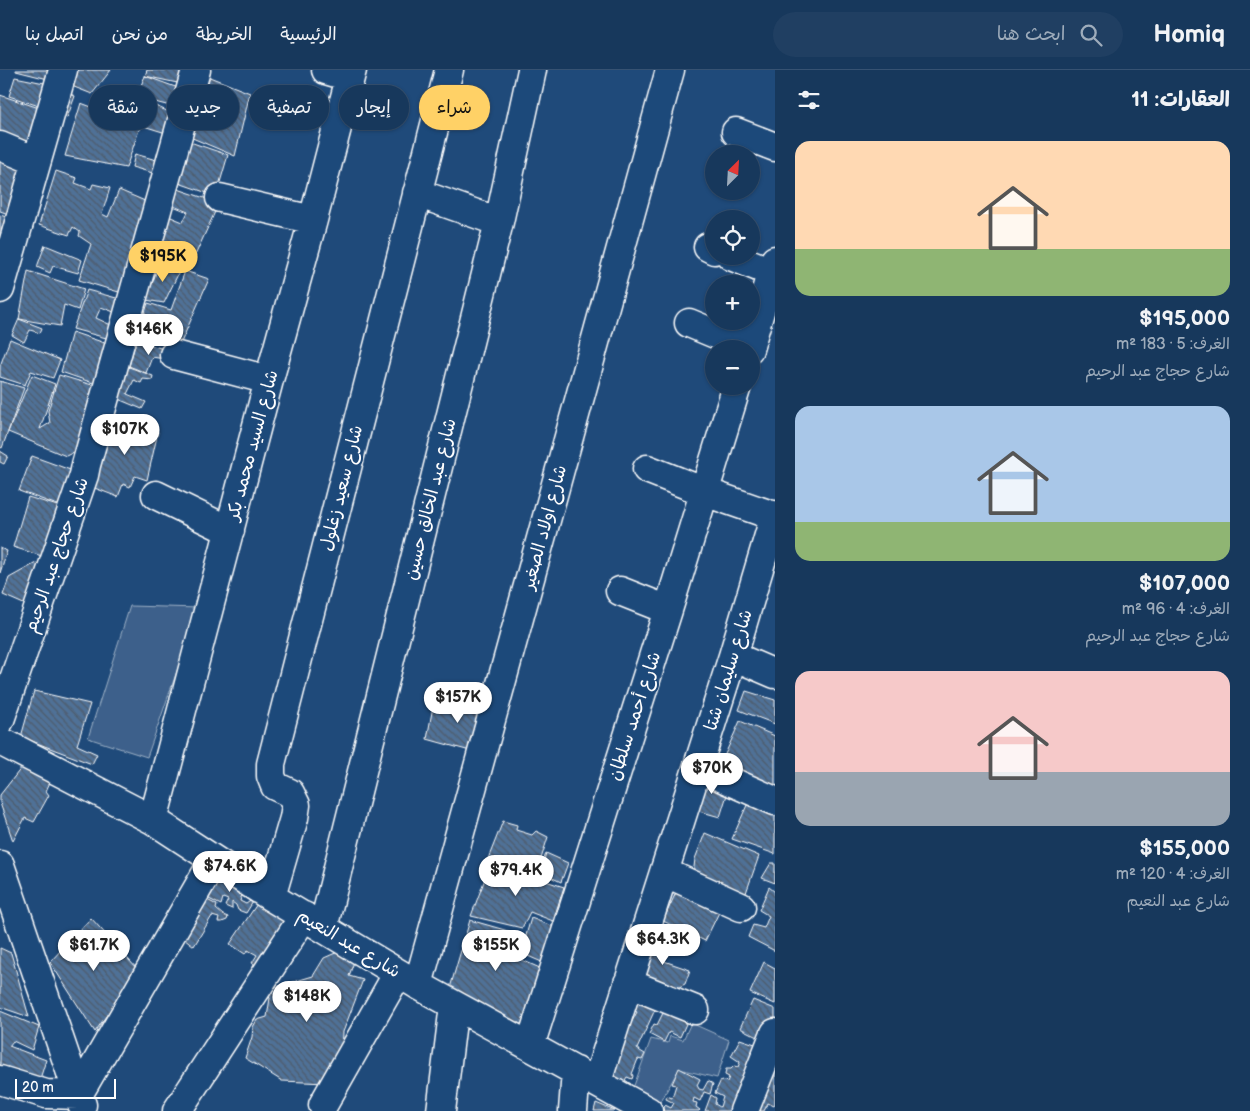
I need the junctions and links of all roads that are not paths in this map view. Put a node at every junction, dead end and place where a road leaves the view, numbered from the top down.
1 (63, 70) edge
2 (196, 70) edge
3 (449, 70) edge
4 (532, 70) edge
5 (670, 70) edge
6 (342, 72) edge
7 (736, 132) dead end
8 (0, 146) edge
9 (775, 146) edge
10 (36, 161) junction
11 (417, 193) junction
12 (220, 198) dead end
13 (313, 220) junction
14 (498, 222) junction
15 (760, 262) edge
16 (773, 266) edge
17 (0, 289) edge
18 (689, 323) dead end
19 (730, 340) edge
20 (751, 340) edge
21 (174, 355) dead end
22 (269, 380) junction
23 (735, 395) edge
24 (647, 469) dead end
25 (705, 492) junction
26 (156, 495) dead end
27 (773, 529) edge
28 (230, 531) junction
29 (620, 590) dead end
30 (668, 610) junction
31 (733, 656) junction
32 (775, 674) edge
33 (0, 720) edge
34 (0, 741) edge
35 (698, 767) junction
36 (775, 801) edge
37 (153, 820) junction
38 (214, 860) junction
39 (0, 865) edge
40 (664, 872) junction
41 (271, 897) junction
42 (742, 907) dead end
43 (314, 922) junction
44 (408, 979) junction
45 (628, 983) junction
46 (454, 1005) junction
47 (696, 1010) dead end
48 (775, 1033) edge
49 (530, 1046) junction
50 (586, 1077) junction
51 (0, 1080) edge
52 (81, 1103) edge
53 (323, 1105) dead end
54 (177, 1111) edge
55 (441, 1111) edge
56 (573, 1111) edge
57 (648, 1111) edge
58 (744, 1111) edge

1 - 10 street
2 - 33 street, شارع حجاج عبد الرحيم
3 - 11 street, شارع سعيد زغلول
4 - 14 street, شارع عبد الخالق حسين
5 - 44 street, شارع اولاد الصغير
6 - 13 street, شارع السيد محمد بكر
7 - 9 street
8 - 10 street
10 - 17 street
11 - 14 street
11 - 41 street, شارع سعيد زغلول
12 - 13 street
13 - 22 street, شارع السيد محمد بكر
14 - 43 street, شارع عبد الخالق حسين
15 - 16 street
16 - 20 street
18 - 19 street
21 - 22 street
22 - 28 street, شارع السيد محمد بكر
23 - 25 street, شارع أحمد سلطان
24 - 25 street
25 - 27 street
25 - 30 street, شارع أحمد سلطان
26 - 28 street
27 - 31 street, شارع سليمان شتا
28 - 37 street, شارع السيد محمد بكر
29 - 30 street
30 - 49 street, شارع أحمد سلطان
31 - 32 street
31 - 35 street, شارع سليمان شتا
34 - 37 street, شارع عبد النعيم
35 - 36 street
35 - 40 street, شارع سليمان شتا
37 - 38 street, شارع عبد النعيم
38 - 41 street, شارع عبد النعيم
38 - 52 street
39 - 52 street
40 - 42 street
40 - 45 street, شارع سليمان شتا
41 - 43 street, شارع عبد النعيم
43 - 44 street, شارع عبد النعيم
43 - 54 street, شارع عبد الخالق حسين
44 - 46 street, شارع عبد النعيم
44 - 53 street, شارع اولاد الصغير
45 - 47 street
45 - 50 street, شارع سليمان شتا
46 - 49 street, شارع عبد النعيم
46 - 55 street
48 - 58 street
49 - 50 street, شارع عبد النعيم
50 - 56 street, شارع سليمان شتا
50 - 57 street, شارع عبد النعيم
51 - 52 street

